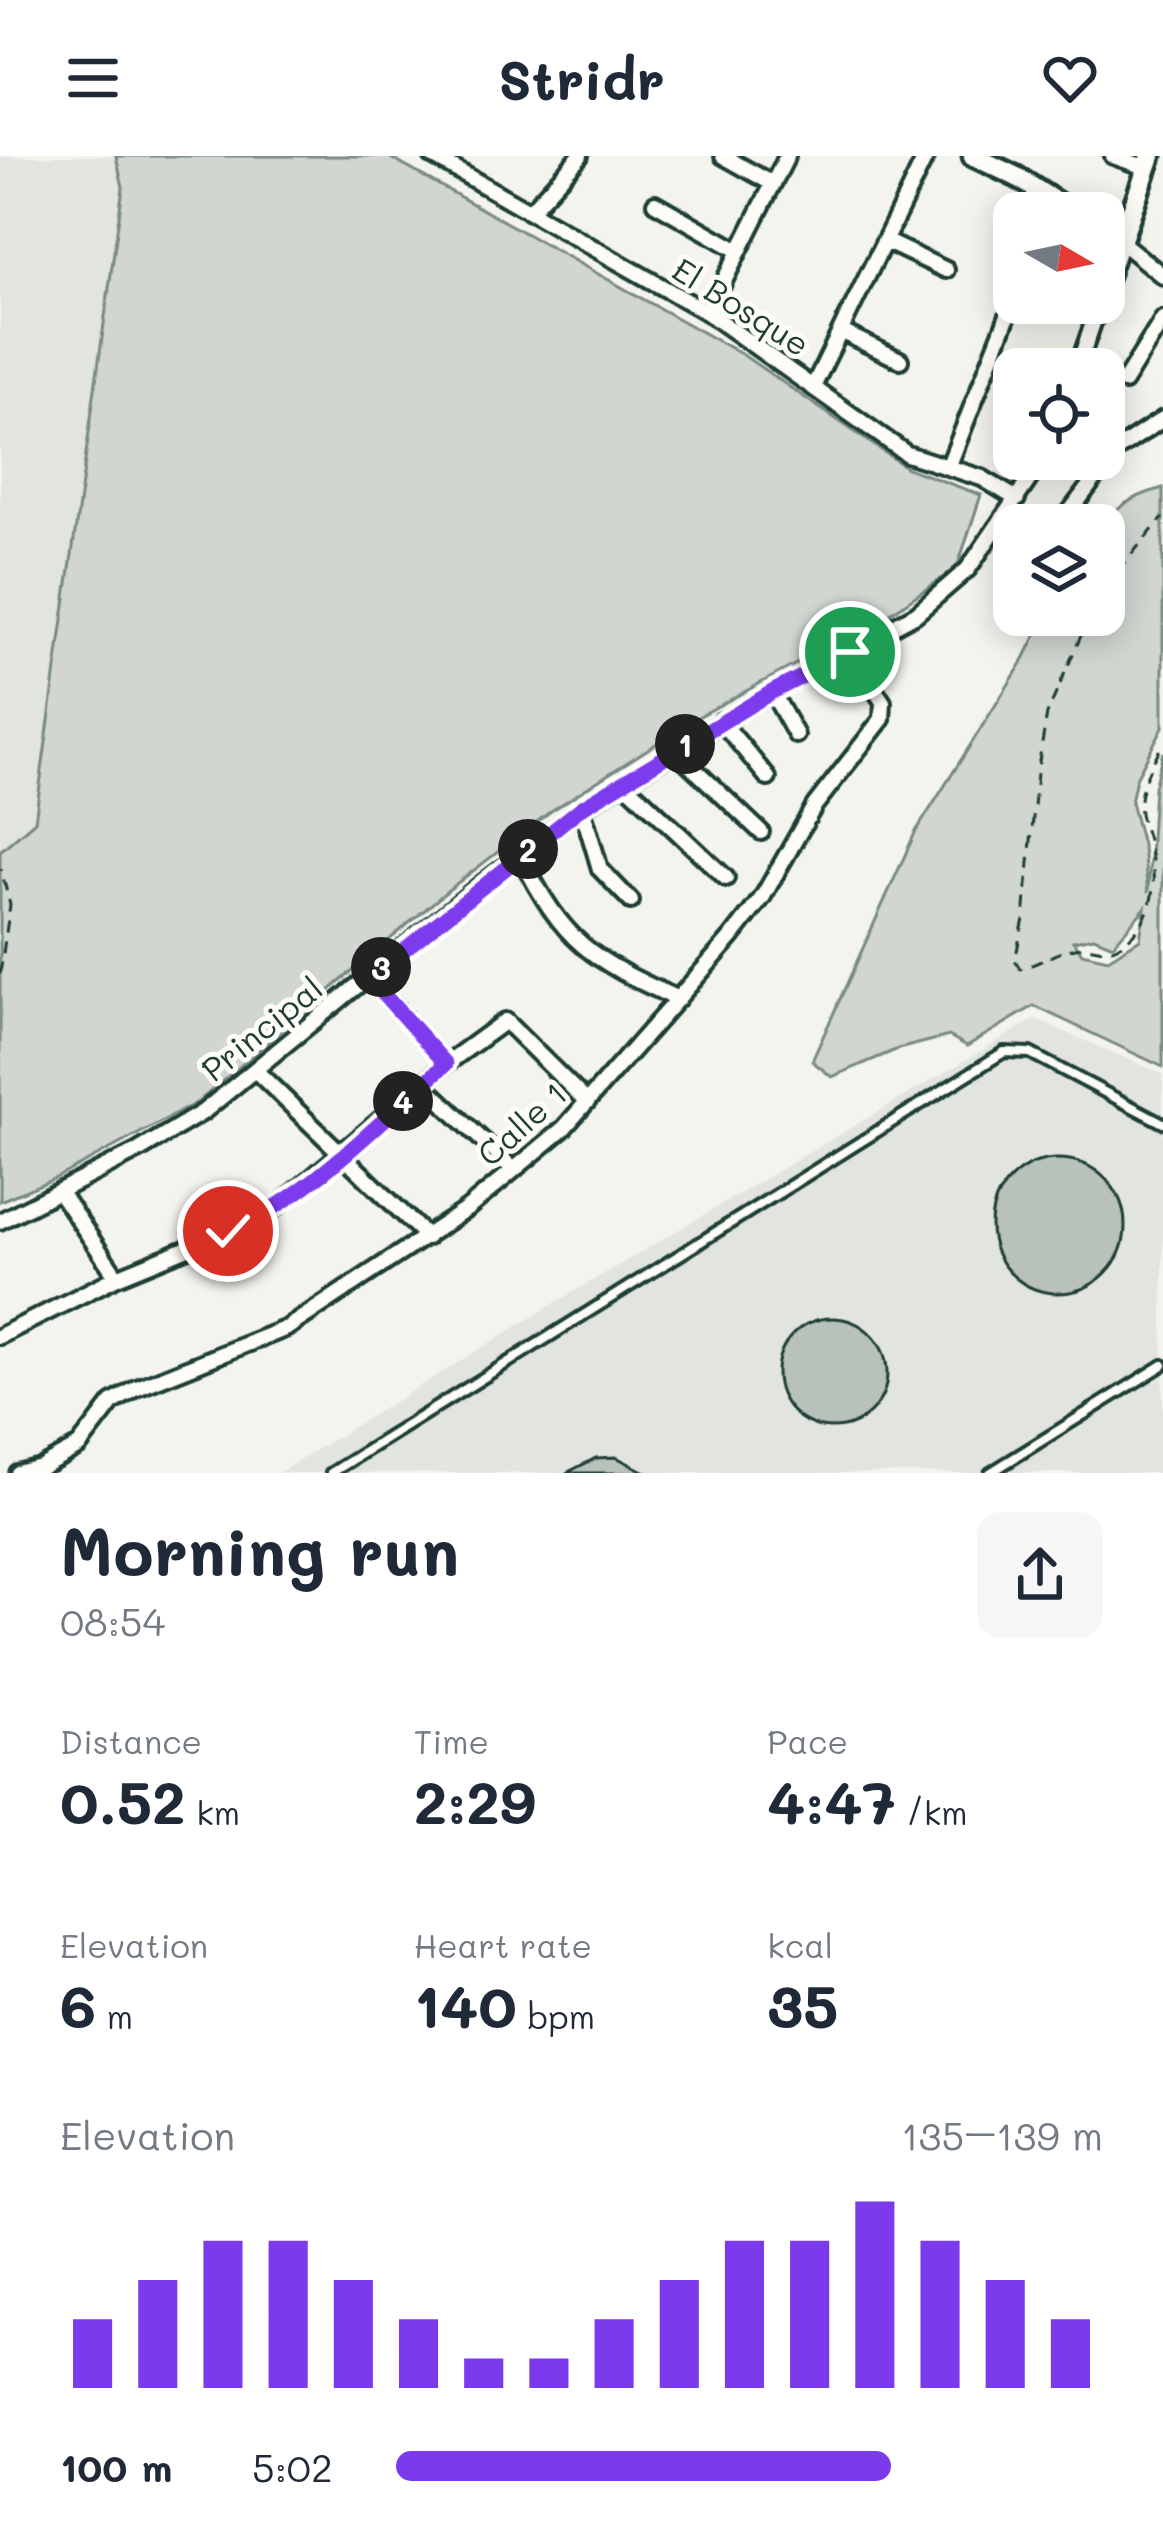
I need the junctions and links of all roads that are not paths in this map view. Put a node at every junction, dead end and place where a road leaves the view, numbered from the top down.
1 (580, 156) edge
2 (723, 156) edge
3 (787, 156) edge
4 (926, 156) edge
5 (973, 156) edge
6 (1113, 156) edge
7 (435, 157) edge
8 (1149, 162) edge
9 (773, 184) junction
10 (1033, 192) edge
11 (655, 203) dead end
12 (530, 212) junction
13 (1125, 212) edge
14 (887, 242) junction
15 (1125, 246) edge
16 (740, 251) junction
17 (946, 270) dead end
18 (1163, 276) edge
19 (708, 313) junction
20 (1163, 319) edge
21 (1005, 324) edge
22 (842, 332) junction
23 (900, 360) dead end
24 (1125, 380) edge
25 (814, 385) junction
26 (1163, 419) edge
27 (949, 465) junction
28 (1029, 480) edge
29 (1017, 499) junction
30 (1076, 504) edge
31 (850, 652) junction
32 (772, 692) junction
33 (721, 722) junction
34 (796, 735) dead end
35 (674, 750) junction
36 (768, 778) dead end
37 (624, 782) junction
38 (581, 808) junction
39 (760, 832) dead end
40 (520, 855) junction
41 (726, 878) dead end
42 (631, 901) dead end
43 (369, 978) junction
44 (678, 999) junction
45 (446, 1064) junction
46 (256, 1071) junction
47 (423, 1084) junction
48 (587, 1102) junction
49 (1163, 1123) edge
50 (343, 1152) junction
51 (514, 1170) junction
52 (59, 1191) junction
53 (0, 1220) edge
54 (427, 1237) junction
55 (117, 1277) junction
56 (0, 1336) edge
57 (1163, 1365) edge
58 (17, 1473) edge
59 (331, 1473) edge
60 (990, 1473) edge

1 - 12 street
2 - 9 street
3 - 9 street
4 - 14 street
5 - 10 street
6 - 8 street
7 - 12 street, El Bosque
8 - 13 street
9 - 16 street
11 - 16 street
12 - 19 street, El Bosque
14 - 17 street
14 - 22 street
15 - 18 street
16 - 19 street
19 - 25 street, El Bosque
20 - 24 street
21 - 27 street
22 - 23 street
22 - 25 street
25 - 27 street, El Bosque
26 - 30 street
27 - 29 street, El Bosque
28 - 29 street, Principal
29 - 31 street, Principal
31 - 32 street, Principal
31 - 44 street, Calle 1
32 - 33 street, Principal
32 - 34 street
33 - 35 street, Principal
33 - 36 street
35 - 37 street, Principal
35 - 39 street
37 - 38 street, Principal
37 - 41 street
38 - 40 street, Principal
38 - 42 street
40 - 43 street, Principal
40 - 44 street
43 - 45 street
43 - 46 street, Principal
44 - 48 street, Calle 1
45 - 47 street
45 - 48 street
46 - 50 street
46 - 52 street, Principal
47 - 50 street
47 - 51 street
48 - 51 street, Calle 1
49 - 59 lane
50 - 54 street
50 - 55 street
51 - 54 street, Calle 1
52 - 53 street, Principal
52 - 55 street
54 - 58 street, Calle 1
55 - 56 street
57 - 60 lane

